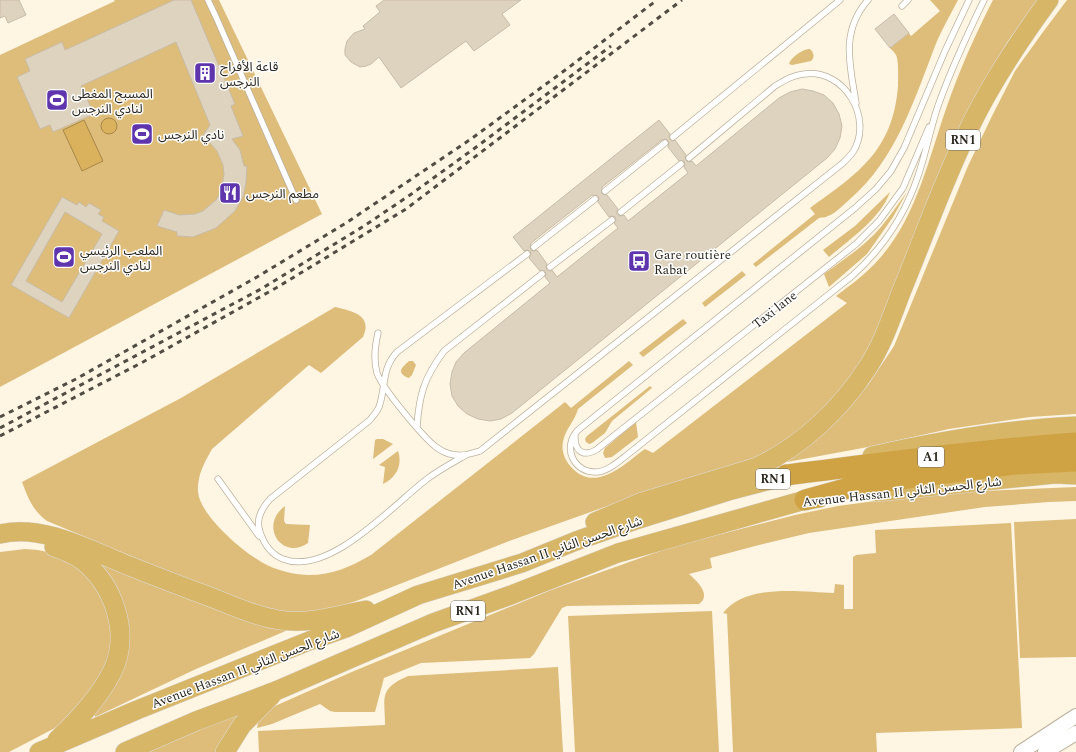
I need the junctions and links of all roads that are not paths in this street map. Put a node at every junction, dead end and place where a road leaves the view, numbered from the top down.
1 (208, 0) edge
2 (840, 0) edge
3 (868, 0) edge
4 (908, 0) edge
5 (969, 0) edge
6 (984, 0) edge
7 (1049, 0) edge
8 (902, 6) dead end
9 (856, 105) junction
10 (938, 107) junction
11 (672, 137) dead end
12 (665, 143) dead end
13 (689, 158) dead end
14 (681, 164) dead end
15 (605, 191) dead end
16 (595, 199) dead end
17 (296, 200) dead end
18 (621, 212) dead end
19 (612, 220) dead end
20 (534, 247) dead end
21 (526, 254) dead end
22 (550, 267) dead end
23 (542, 274) dead end
24 (378, 333) dead end
25 (384, 385) junction
26 (1076, 426) edge
27 (417, 427) junction
28 (576, 432) junction
29 (1076, 443) edge
30 (466, 455) junction
31 (1076, 461) edge
32 (786, 475) junction
33 (1076, 475) edge
34 (218, 479) dead end
35 (805, 500) junction
36 (0, 534) edge
37 (262, 539) junction
38 (0, 547) edge
39 (482, 576) junction
40 (390, 607) junction
41 (278, 690) junction
42 (1076, 716) edge
43 (1076, 733) edge
44 (44, 750) edge
45 (125, 752) edge
46 (226, 752) edge
47 (1021, 752) edge
48 (1045, 752) edge

1 - 17 lane
2 - 11 lane
3 - 9 lane
4 - 8 lane
5 - 28 lane
6 - 10 lane
7 - 39 highway, RN1
9 - 13 lane
9 - 30 lane
10 - 28 lane, Taxi lane
10 - 28 lane
12 - 15 lane
14 - 18 lane
16 - 20 lane
19 - 22 lane
21 - 25 lane
23 - 27 lane
24 - 25 lane
25 - 27 lane
25 - 37 lane
26 - 32 highway, Avenue Hassan II شارع الحسن الثاني / RN1
27 - 30 lane
29 - 32 highway, A1
30 - 37 lane
31 - 35 highway, A1
32 - 39 highway, Avenue Hassan II شارع الحسن الثاني / RN1
33 - 35 highway, Avenue Hassan II شارع الحسن الثاني / RN1
34 - 37 lane
35 - 41 highway, Avenue Hassan II شارع الحسن الثاني / RN1
36 - 40 highway
38 - 44 highway
39 - 40 highway, Avenue Hassan II شارع الحسن الثاني / RN1
40 - 44 highway, Avenue Hassan II شارع الحسن الثاني / RN1
41 - 45 highway, Avenue Hassan II شارع الحسن الثاني / RN1
41 - 46 highway
42 - 47 street
43 - 48 street

